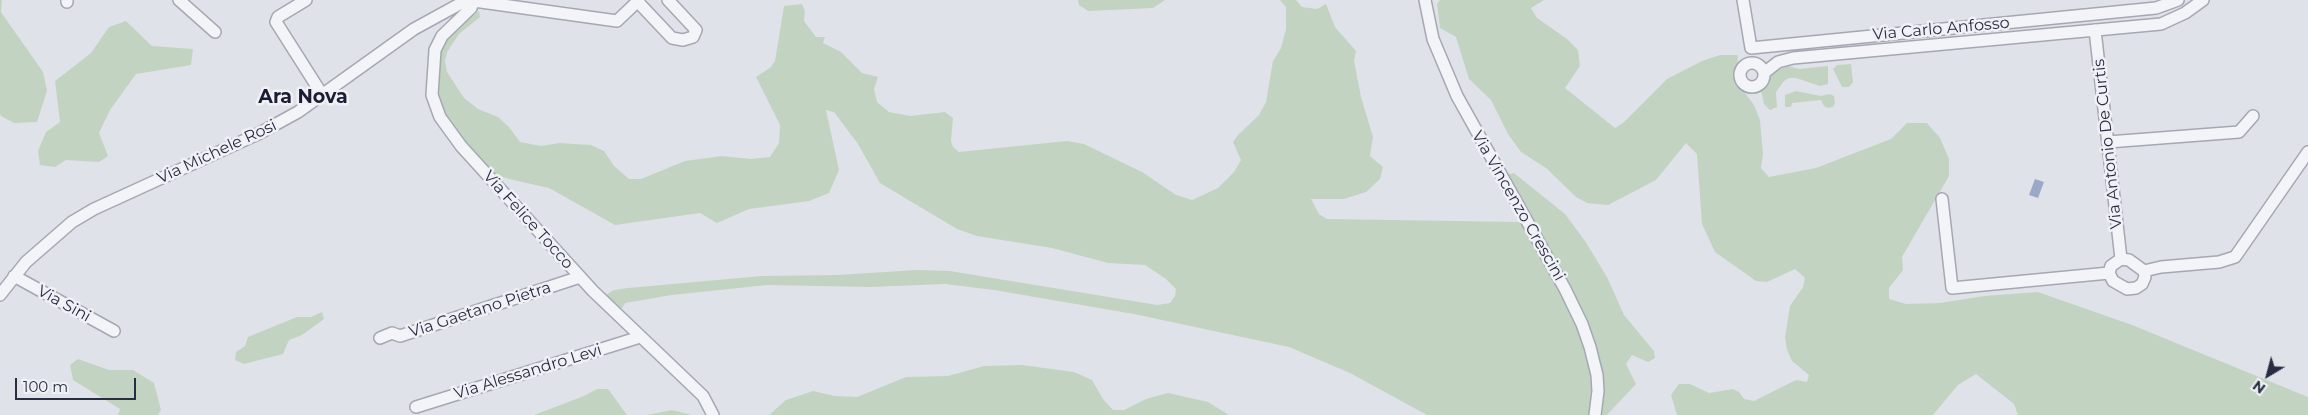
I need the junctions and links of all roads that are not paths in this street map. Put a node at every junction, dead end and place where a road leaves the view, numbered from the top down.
1 (179, 0) edge
2 (306, 0) edge
3 (471, 0) edge
4 (668, 0) edge
5 (1425, 0) edge
6 (1743, 0) edge
7 (2178, 0) edge
8 (2203, 0) edge
9 (639, 1) edge
10 (1991, 25) junction
11 (2095, 30) junction
12 (215, 32) dead end
13 (1993, 38) junction
14 (1751, 48) junction
15 (1751, 63) junction
16 (1764, 73) junction
17 (323, 96) junction
18 (2253, 116) dead end
19 (2108, 142) junction
20 (2308, 152) edge
21 (1942, 199) dead end
22 (2121, 259) junction
23 (2144, 271) junction
24 (2109, 273) junction
25 (14, 276) junction
26 (580, 277) junction
27 (0, 295) edge
28 (114, 331) dead end
29 (640, 337) junction
30 (380, 338) dead end
31 (416, 407) dead end
32 (714, 415) edge
33 (1595, 415) edge

1 - 12 street
2 - 17 street
3 - 9 street
3 - 17 street, Via Michele Rosi
3 - 26 street, Via Felice Tocco
4 - 9 street
5 - 33 street, Via Vincenzo Crescini
6 - 14 street
7 - 10 street, Via Carlo Anfosso
8 - 11 street
10 - 13 street
10 - 14 street, Via Carlo Anfosso
11 - 13 street
11 - 19 street, Via Antonio De Curtis
13 - 16 street
14 - 15 street
15 - 16 street
15 - 16 street
17 - 25 street, Via Michele Rosi
18 - 19 street
19 - 22 street, Via Antonio De Curtis
20 - 23 street
21 - 24 street
22 - 23 street
22 - 24 street
23 - 24 street
25 - 27 street, Via Michele Rosi
25 - 28 street, Via Sini
26 - 29 street, Via Felice Tocco
26 - 30 street, Via Gaetano Pietra
29 - 31 street, Via Alessandro Levi
29 - 32 street, Via Felice Tocco

